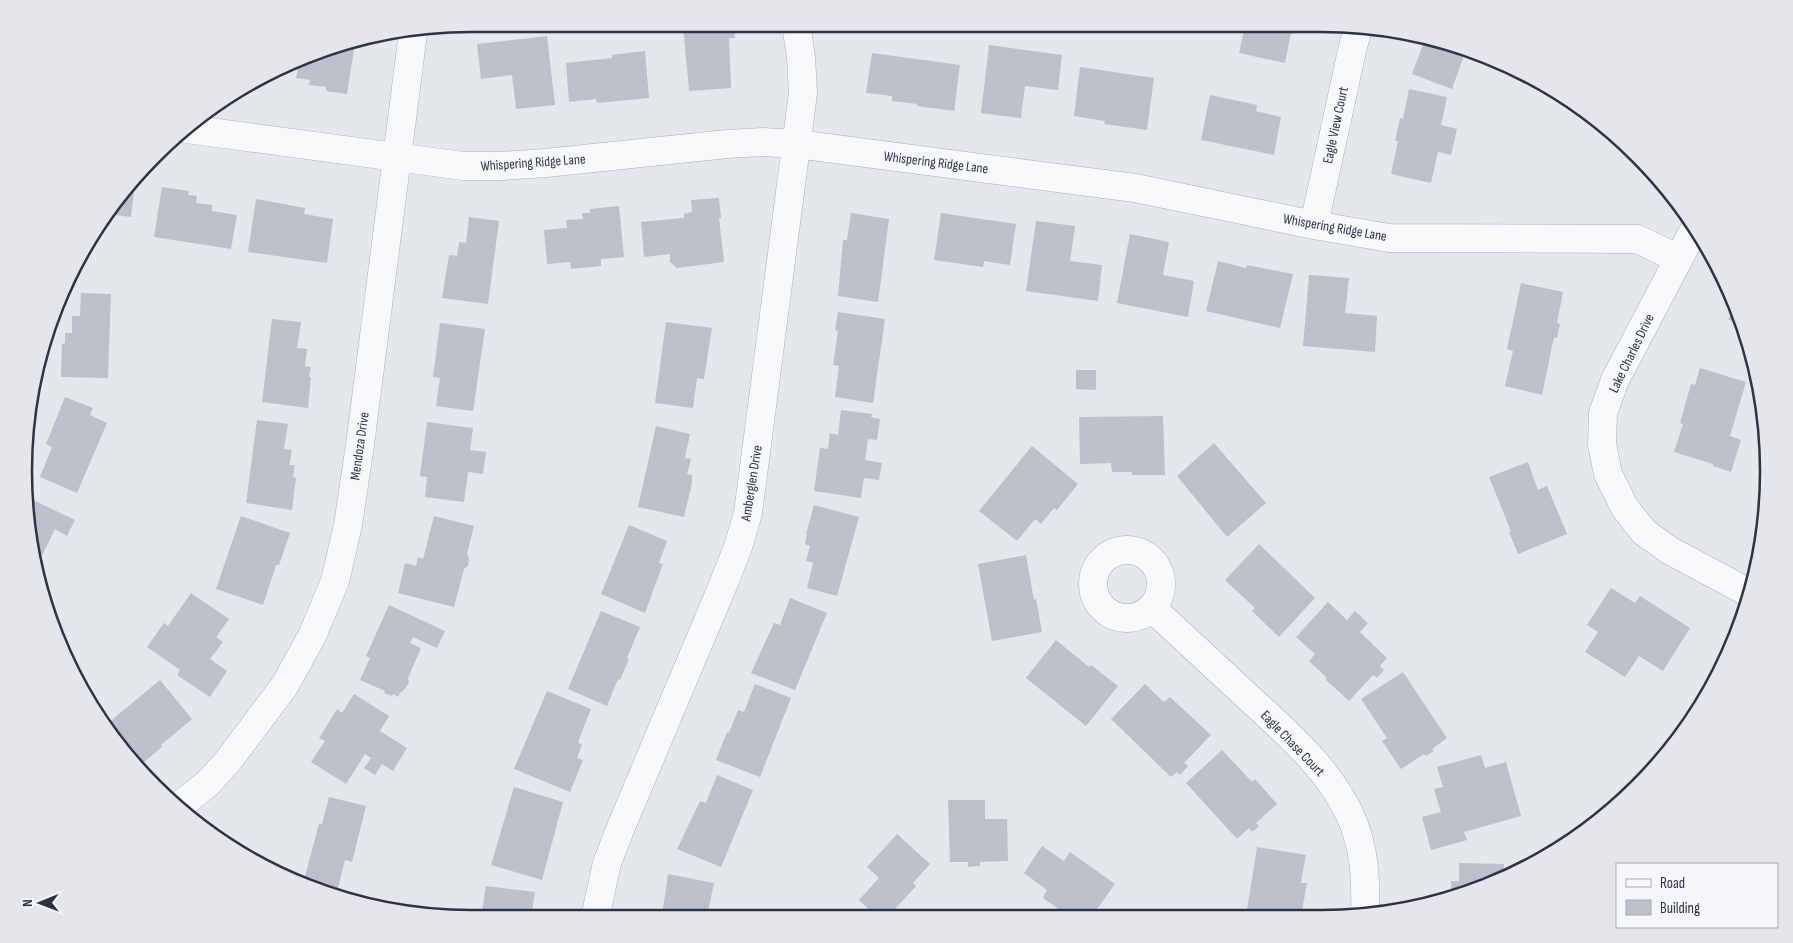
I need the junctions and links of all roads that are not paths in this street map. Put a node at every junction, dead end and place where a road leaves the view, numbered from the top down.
1 (797, 32) edge
2 (1356, 34) edge
3 (413, 36) edge
4 (195, 130) edge
5 (797, 144) junction
6 (397, 157) junction
7 (1314, 225) junction
8 (1691, 235) edge
9 (1679, 259) junction
10 (1744, 590) edge
11 (1152, 608) dead end
12 (183, 803) edge
13 (1365, 908) edge
14 (597, 910) edge

1 - 5 street, Amberglen Drive
2 - 7 street, Eagle View Court
3 - 6 street, Mendoza Drive
4 - 6 street, Whispering Ridge Lane
5 - 6 street, Whispering Ridge Lane
5 - 7 street, Whispering Ridge Lane
5 - 14 street, Amberglen Drive
6 - 12 street, Mendoza Drive
7 - 9 street, Whispering Ridge Lane
8 - 9 street, Lake Charles Drive
9 - 10 street, Lake Charles Drive
11 - 13 street, Eagle Chase Court

